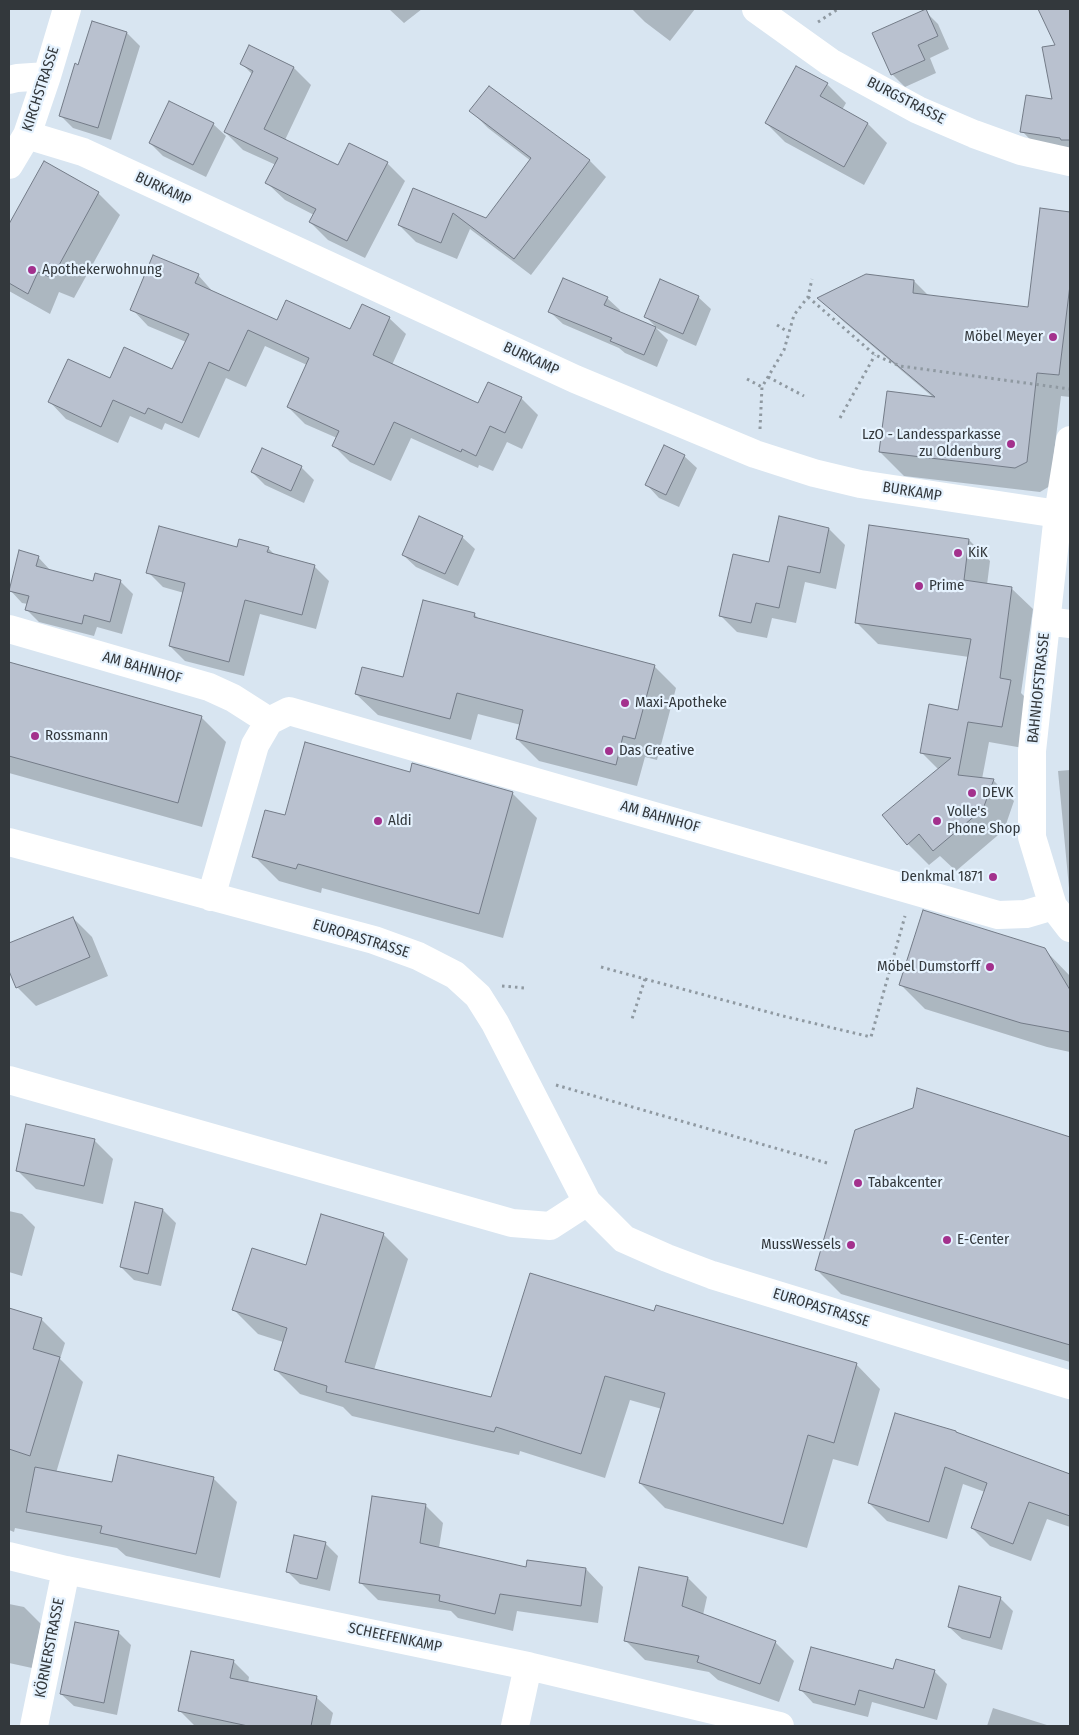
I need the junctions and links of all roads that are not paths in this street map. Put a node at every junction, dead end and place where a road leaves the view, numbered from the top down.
1 (66, 9) edge
2 (756, 9) edge
3 (47, 76) junction
4 (9, 80) edge
5 (27, 135) junction
6 (1070, 162) edge
7 (9, 165) edge
8 (1070, 440) edge
9 (1058, 514) junction
10 (1058, 622) edge
11 (9, 630) edge
12 (269, 721) junction
13 (9, 842) edge
14 (211, 897) junction
15 (1054, 906) junction
16 (1070, 928) edge
17 (9, 1080) edge
18 (587, 1202) junction
19 (1070, 1385) edge
20 (9, 1556) edge
21 (66, 1570) junction
22 (528, 1666) junction
23 (34, 1726) edge
24 (515, 1726) edge
25 (780, 1726) edge

1 - 3 street, KIRCHSTRASSE
2 - 6 street, BURGSTRASSE
3 - 4 street
3 - 5 street, KIRCHSTRASSE
5 - 7 street, KIRCHSTRASSE
5 - 9 street, BURKAMP
8 - 9 street, BAHNHOFSTRASSE
9 - 10 street, BAHNHOFSTRASSE
10 - 15 street, BAHNHOFSTRASSE
11 - 12 street, AM BAHNHOF
12 - 14 street
12 - 15 street, AM BAHNHOF
13 - 14 street, EUROPASTRASSE
14 - 18 street, EUROPASTRASSE
15 - 16 street, BAHNHOFSTRASSE
17 - 18 street
18 - 19 street, EUROPASTRASSE
20 - 21 street, SCHEEFENKAMP
21 - 22 street, SCHEEFENKAMP
21 - 23 street, KÖRNERSTRASSE
22 - 24 street
22 - 25 street, SCHEEFENKAMP

